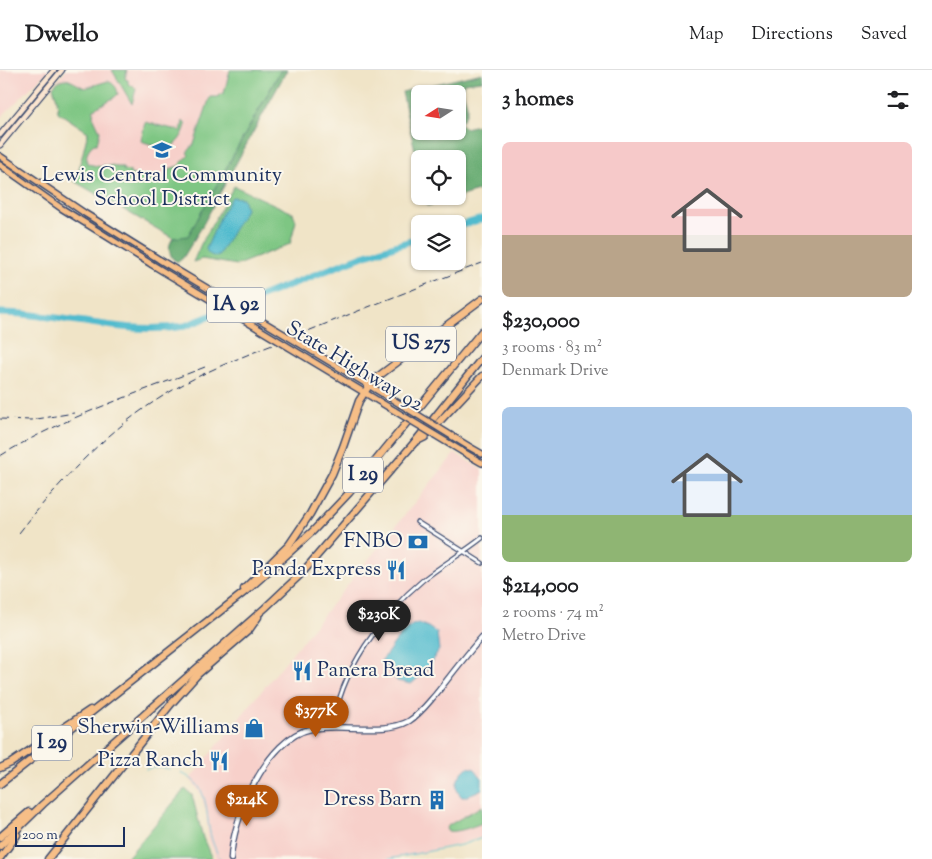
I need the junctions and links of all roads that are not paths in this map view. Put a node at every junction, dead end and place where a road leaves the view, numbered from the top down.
1 (54, 70) edge
2 (60, 70) edge
3 (0, 135) edge
4 (0, 146) edge
5 (0, 156) edge
6 (0, 165) edge
7 (482, 299) edge
8 (482, 331) edge
9 (482, 358) edge
10 (482, 376) edge
11 (369, 386) junction
12 (365, 393) junction
13 (414, 443) junction
14 (482, 454) edge
15 (482, 464) edge
16 (417, 522) dead end
17 (482, 538) edge
18 (464, 552) junction
19 (482, 563) edge
20 (229, 604) junction
21 (265, 608) junction
22 (482, 637) edge
23 (105, 702) junction
24 (334, 728) junction
25 (0, 768) edge
26 (0, 784) edge
27 (62, 787) junction
28 (43, 804) junction
29 (0, 837) edge
30 (0, 846) edge
31 (0, 858) edge
32 (48, 859) edge
33 (232, 859) edge

1 - 3 main road
2 - 4 main road
5 - 11 main road, State Highway 92 / IA 92, bridge
6 - 12 main road, State Highway 92 / IA 92, bridge
7 - 11 highway, US 275
8 - 20 highway, I 29
9 - 13 highway, I 29
10 - 13 highway
11 - 12 highway, US 275
11 - 14 main road, State Highway 92 / IA 92, bridge
12 - 15 main road, State Highway 92, bridge
12 - 20 highway
13 - 21 highway, I 29
16 - 18 street
17 - 18 street
18 - 19 street
18 - 24 street
20 - 23 highway, I 29
21 - 27 highway, I 29
21 - 32 highway
22 - 24 street
23 - 25 highway
23 - 26 highway, I 29
24 - 33 street
27 - 28 highway, I 29
27 - 29 highway
28 - 30 highway, I 29
28 - 31 highway

